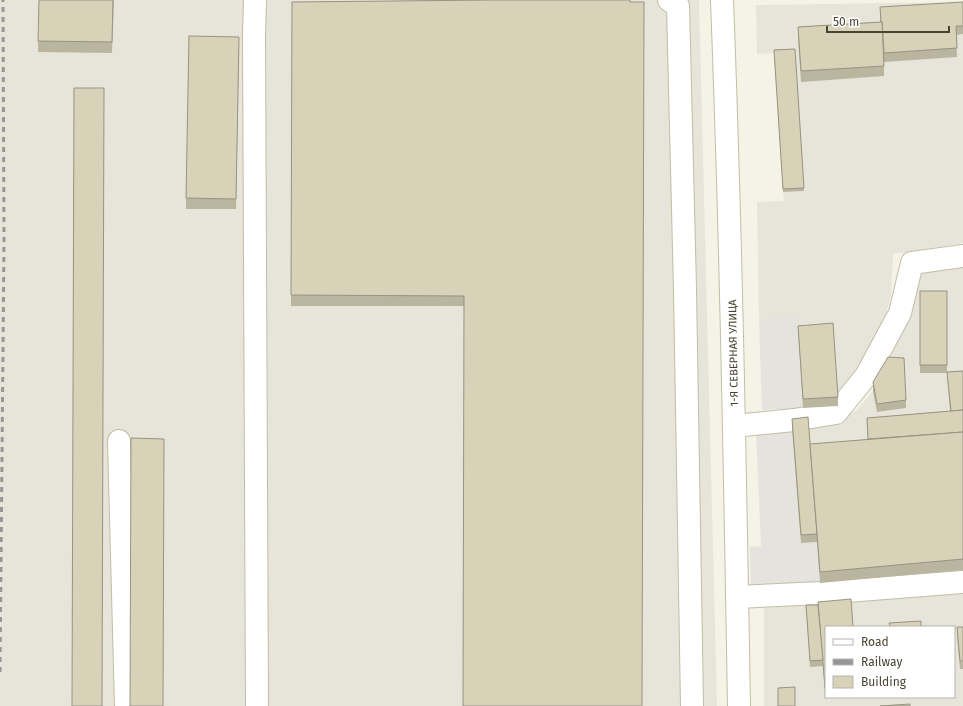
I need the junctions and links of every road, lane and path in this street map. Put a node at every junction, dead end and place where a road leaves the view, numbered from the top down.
1 (255, 0) edge
2 (669, 0) edge
3 (722, 0) edge
4 (963, 256) edge
5 (734, 426) junction
6 (119, 441) dead end
7 (963, 582) edge
8 (737, 597) junction
9 (126, 706) edge
10 (257, 706) edge
11 (692, 706) edge
12 (739, 706) edge

1 - 10 street
2 - 11 street
3 - 5 street, 1-Я СЕВЕРНАЯ УЛИЦА
4 - 5 street
5 - 8 street, 1-Я СЕВЕРНАЯ УЛИЦА
6 - 9 street
7 - 8 street
8 - 12 street, 1-Я СЕВЕРНАЯ УЛИЦА

